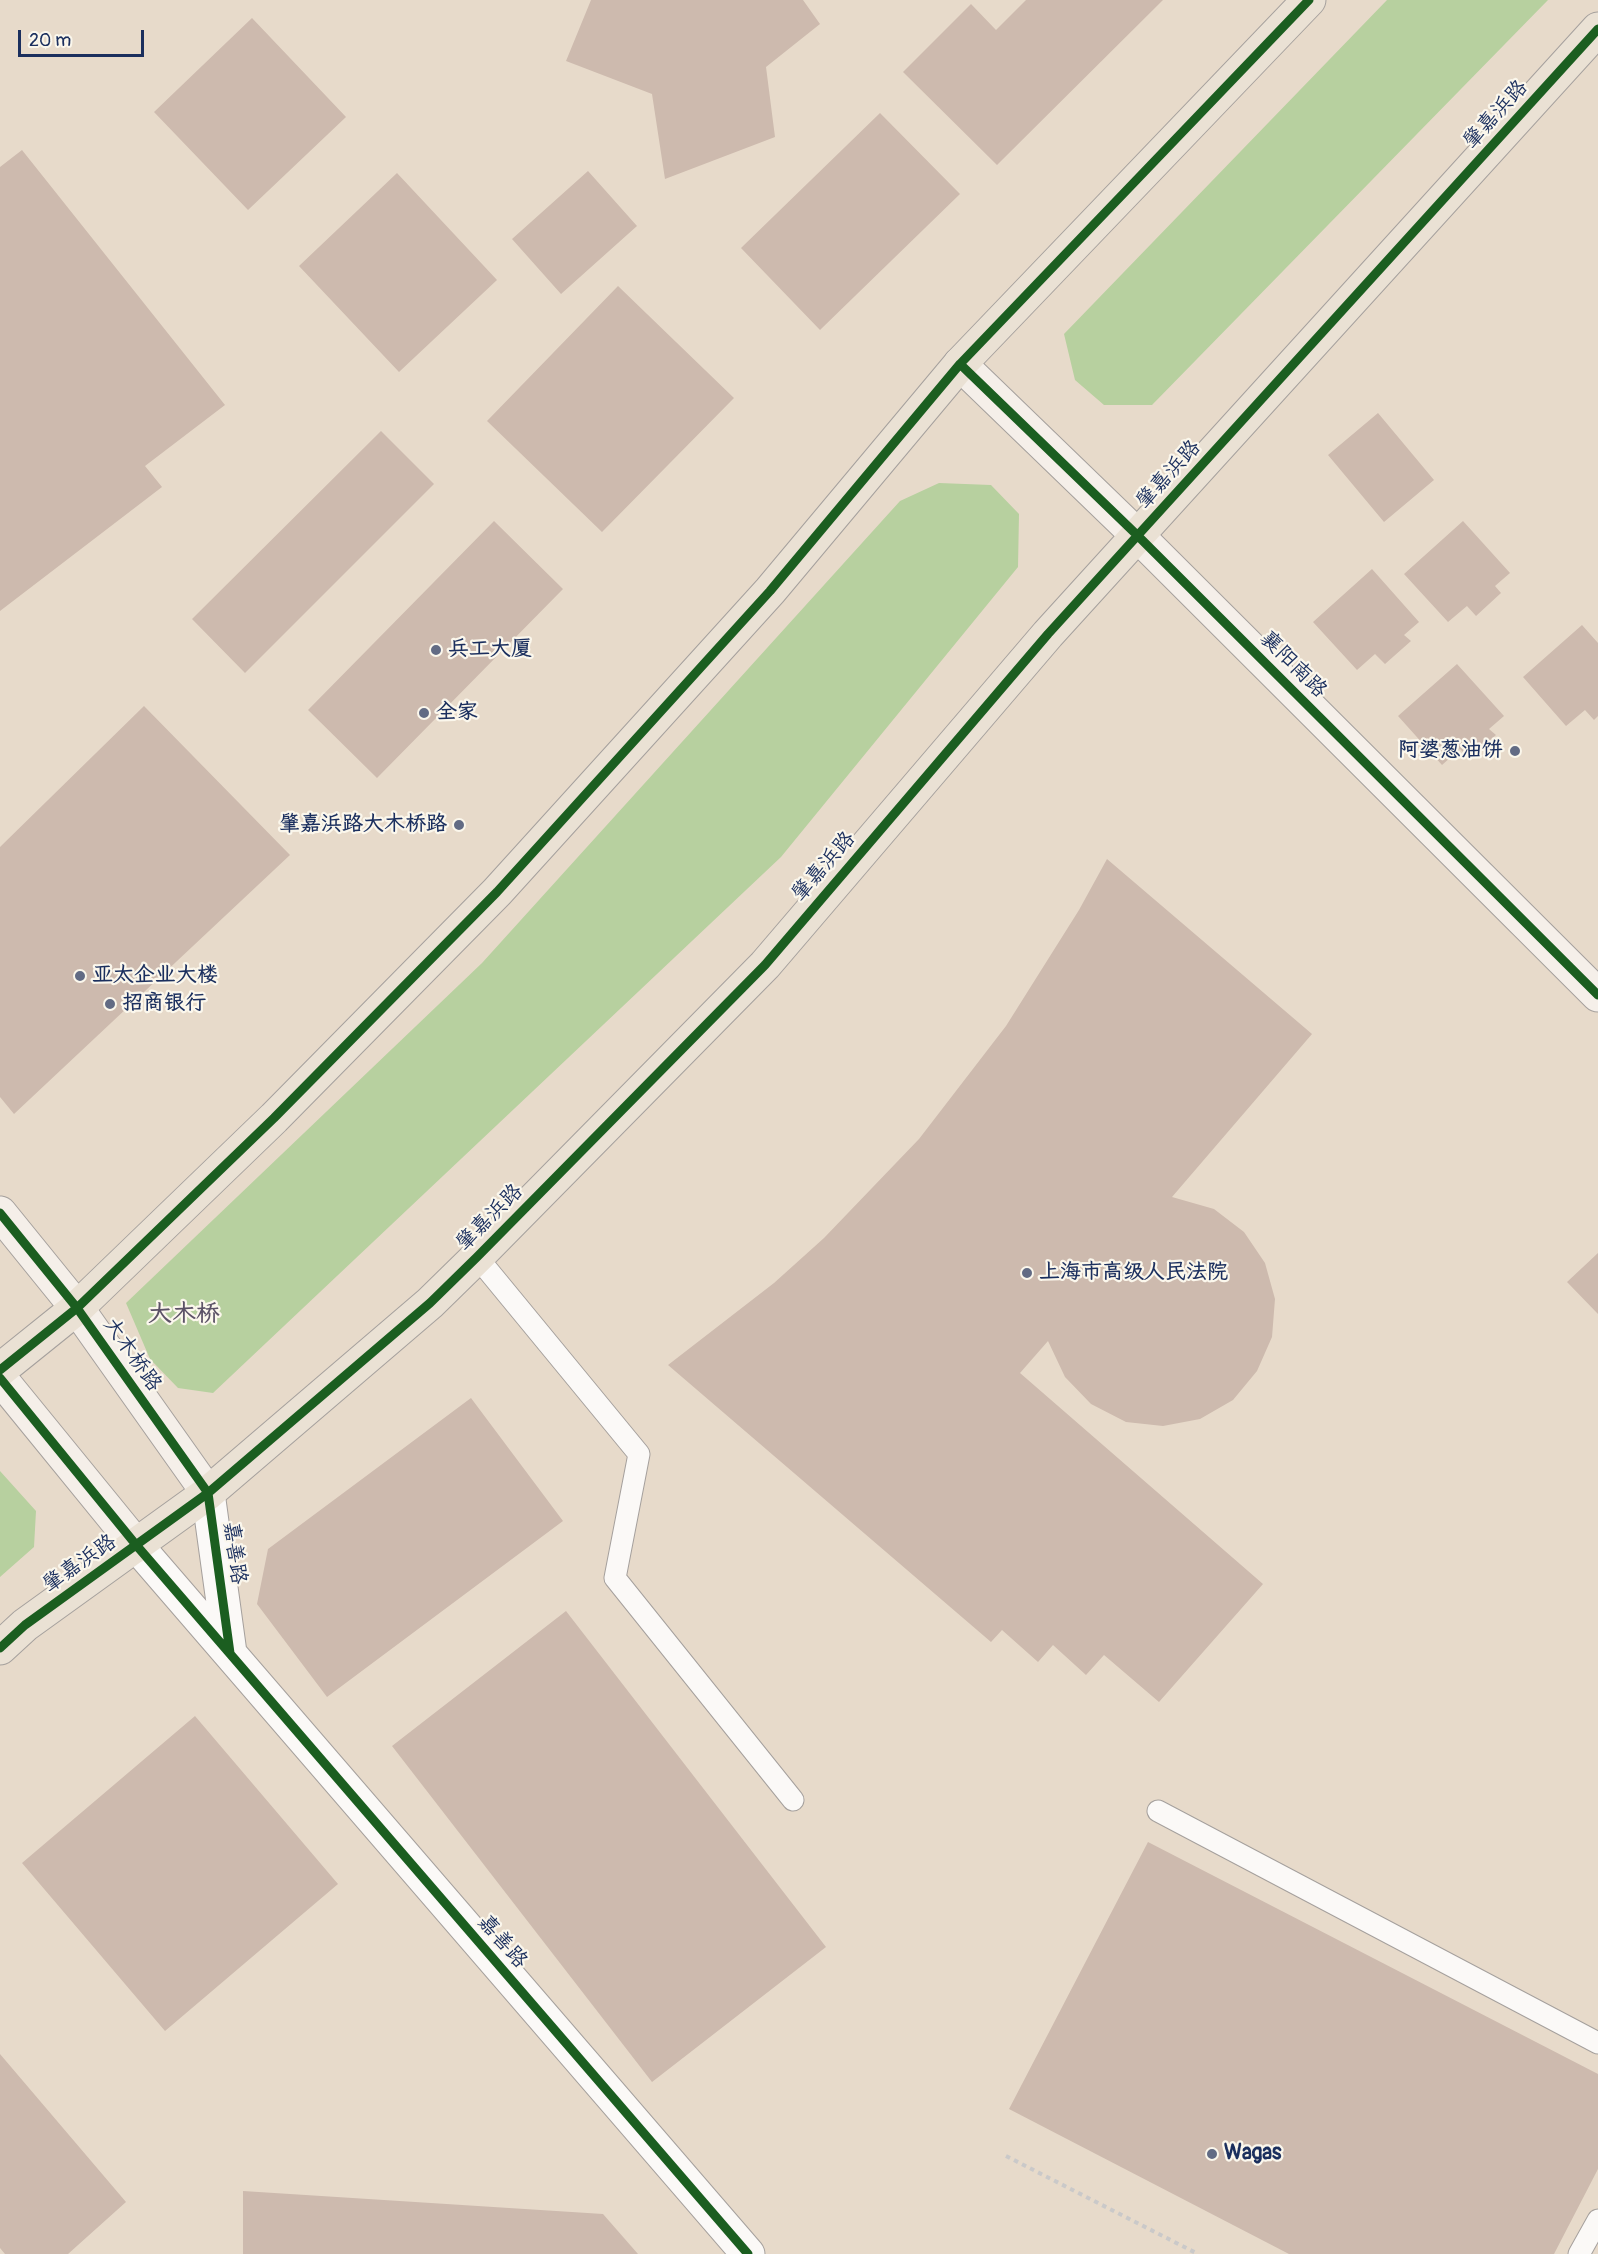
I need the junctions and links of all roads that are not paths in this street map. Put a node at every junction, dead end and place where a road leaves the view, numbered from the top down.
1 (1309, 0) edge
2 (1598, 29) edge
3 (960, 364) junction
4 (1138, 536) junction
5 (1598, 995) edge
6 (0, 1213) edge
7 (477, 1257) junction
8 (77, 1308) junction
9 (0, 1370) edge
10 (0, 1378) edge
11 (208, 1493) junction
12 (137, 1546) junction
13 (0, 1648) edge
14 (230, 1653) junction
15 (793, 1800) dead end
16 (1158, 1811) dead end
17 (1598, 2043) edge
18 (1598, 2220) edge
19 (748, 2254) edge
20 (1579, 2254) edge

1 - 3 main road
2 - 4 main road, 肇嘉浜路
3 - 4 street, 襄阳南路
3 - 8 main road
4 - 5 street, 襄阳南路
4 - 7 main road, 肇嘉浜路
6 - 8 street, 大木桥路
7 - 11 main road, 肇嘉浜路
7 - 15 lane
8 - 9 main road
8 - 11 street, 大木桥路
10 - 12 street
11 - 12 main road, 肇嘉浜路
11 - 14 street, 嘉善路
12 - 13 main road, 肇嘉浜路
12 - 14 street, 嘉善路
14 - 19 street, 嘉善路
16 - 17 lane
18 - 20 lane

